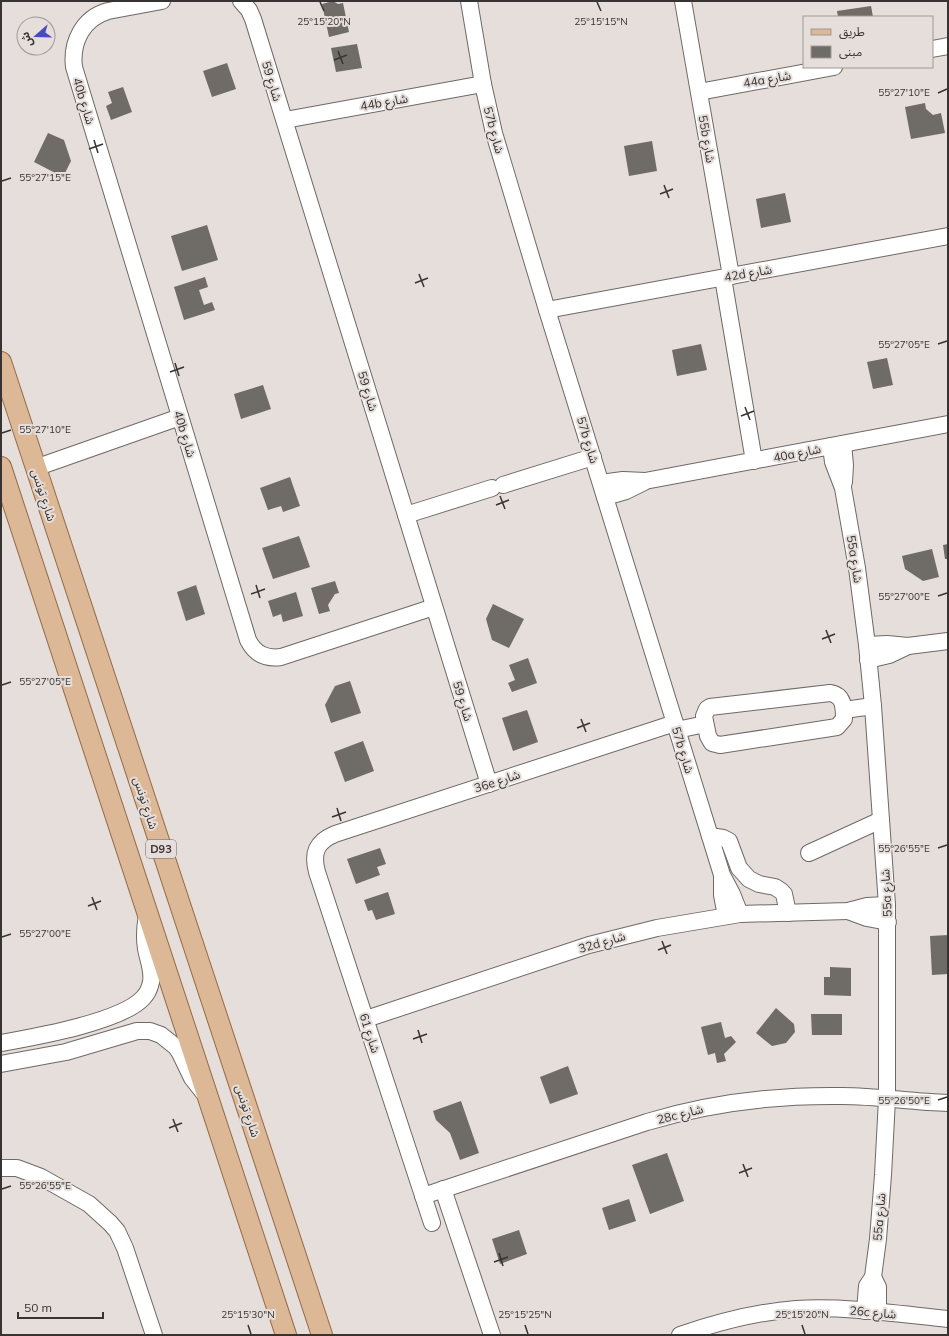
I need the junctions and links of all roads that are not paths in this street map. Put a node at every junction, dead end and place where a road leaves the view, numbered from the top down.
1 (162, 1) edge
2 (245, 1) edge
3 (469, 1) edge
4 (683, 1) edge
5 (948, 46) edge
6 (933, 49) edge
7 (829, 68) edge
8 (483, 84) junction
9 (699, 92) junction
10 (284, 120) junction
11 (948, 236) edge
12 (727, 277) junction
13 (547, 310) junction
14 (1, 362) edge
15 (180, 417) junction
16 (948, 424) edge
17 (837, 445) junction
18 (593, 457) junction
19 (754, 461) junction
20 (1, 467) edge
21 (35, 468) junction
22 (603, 490) junction
23 (406, 515) junction
24 (434, 607) junction
25 (948, 641) edge
26 (868, 653) junction
27 (873, 706) junction
28 (844, 710) junction
29 (705, 724) junction
30 (676, 726) junction
31 (489, 784) junction
32 (881, 820) junction
33 (710, 836) junction
34 (320, 843) joint
35 (809, 853) dead end
36 (887, 905) junction
37 (848, 911) junction
38 (788, 913) junction
39 (147, 914) junction
40 (733, 915) junction
41 (888, 922) junction
42 (366, 1019) junction
43 (1, 1043) edge
44 (1, 1064) edge
45 (208, 1098) junction
46 (887, 1099) junction
47 (948, 1103) edge
48 (1, 1168) edge
49 (443, 1189) junction
50 (424, 1196) junction
51 (432, 1223) dead end
52 (872, 1312) junction
53 (948, 1319) edge
54 (689, 1334) edge
55 (154, 1335) edge
56 (286, 1335) edge
57 (322, 1335) edge
58 (492, 1335) edge

1 - 15 street, 40b شارع
2 - 10 street, شارع 59
3 - 8 street, 57b شارع
4 - 9 street, 55b شارع
5 - 6 street
7 - 9 street, 44a شارع
8 - 10 street, 44b شارع
8 - 13 street, 57b شارع
9 - 12 street, 55b شارع
10 - 23 street, شارع 59
11 - 12 street, 42d شارع
12 - 13 street, 42d شارع
12 - 19 street, 55b شارع
13 - 18 street, 57b شارع
14 - 21 main road, شارع تونس / D93
15 - 21 street
15 - 24 street, 40b شارع
16 - 17 street, 40a شارع
17 - 19 street, 40a شارع
17 - 26 street, 55a شارع
18 - 22 street, 57b شارع
18 - 23 street
19 - 22 street, 40a شارع
20 - 39 main road, D93
21 - 57 main road, شارع تونس / D93
22 - 30 street, 57b شارع
23 - 24 street, شارع 59
24 - 31 street, شارع 59
25 - 26 street
26 - 27 street, 55a شارع
27 - 28 street
27 - 32 street, 55a شارع
28 - 29 street
28 - 29 street
29 - 30 street, 36e شارع
30 - 31 street, 36e شارع
30 - 33 street, 57b شارع
31 - 34 street, 36e شارع
32 - 35 street
32 - 36 street, 55a شارع
33 - 38 street
33 - 40 street, 57b شارع
34 - 42 street, شارع 61
36 - 37 street, 32d شارع
36 - 41 street, 55a شارع
37 - 38 street, 32d شارع
37 - 41 street, 32d شارع
38 - 40 street, 32d شارع
39 - 43 street
39 - 45 main road, D93
40 - 42 street, 32d شارع
41 - 46 street, 55a شارع
42 - 50 street, شارع 61
44 - 45 street
45 - 56 main road, D93
46 - 47 street, 28c شارع
46 - 49 street, 28c شارع
46 - 52 street, 55a شارع
48 - 55 street
49 - 50 street, 28c شارع
49 - 58 street
50 - 51 street, شارع 61
52 - 53 street, 26c شارع
52 - 54 street, 26c شارع

